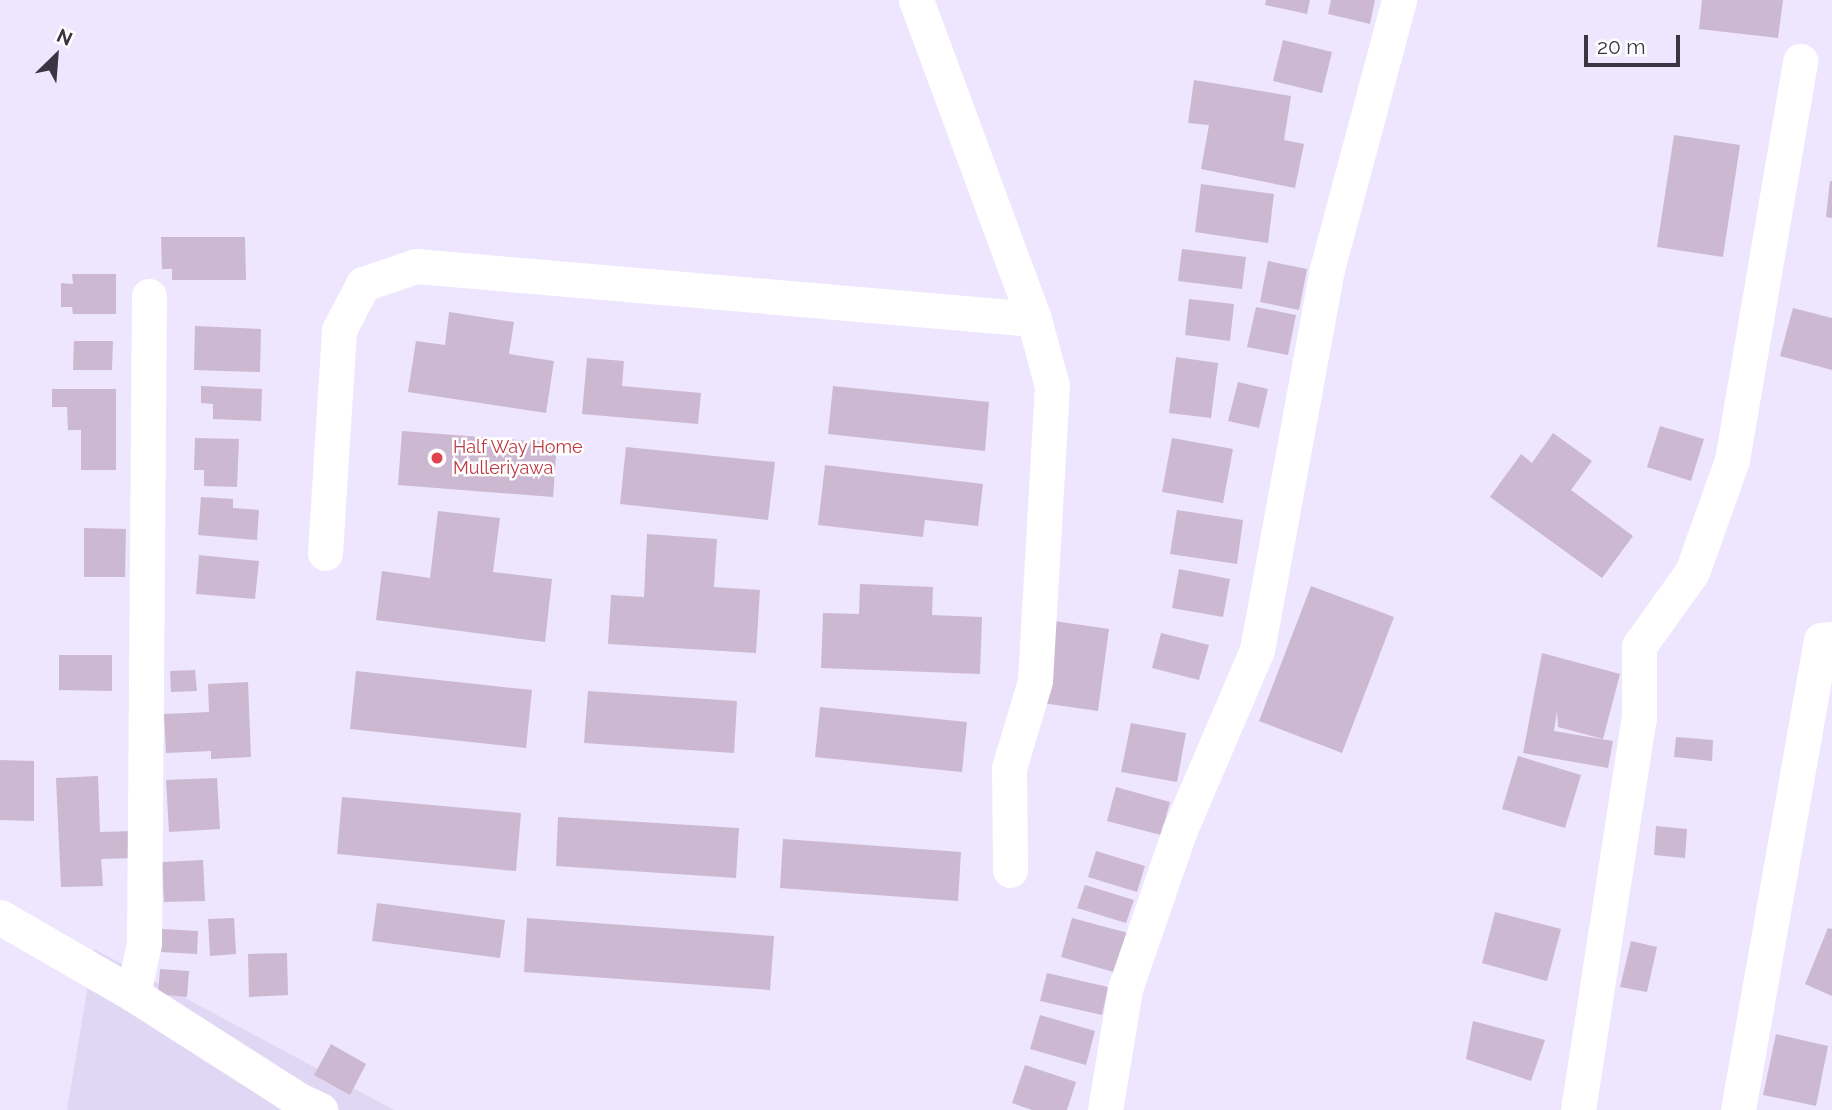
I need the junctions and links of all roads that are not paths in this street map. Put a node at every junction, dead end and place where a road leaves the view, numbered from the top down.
1 (916, 0) edge
2 (1399, 0) edge
3 (1800, 61) dead end
4 (149, 296) dead end
5 (1034, 319) junction
6 (325, 553) dead end
7 (1832, 639) edge
8 (1010, 870) dead end
9 (0, 917) edge
10 (133, 993) junction
11 (321, 1110) edge
12 (1105, 1110) edge
13 (1578, 1110) edge
14 (1738, 1110) edge

1 - 5 street
2 - 12 street
3 - 13 street
4 - 10 street
5 - 6 street
5 - 8 street
7 - 14 street
9 - 10 street
10 - 11 street

